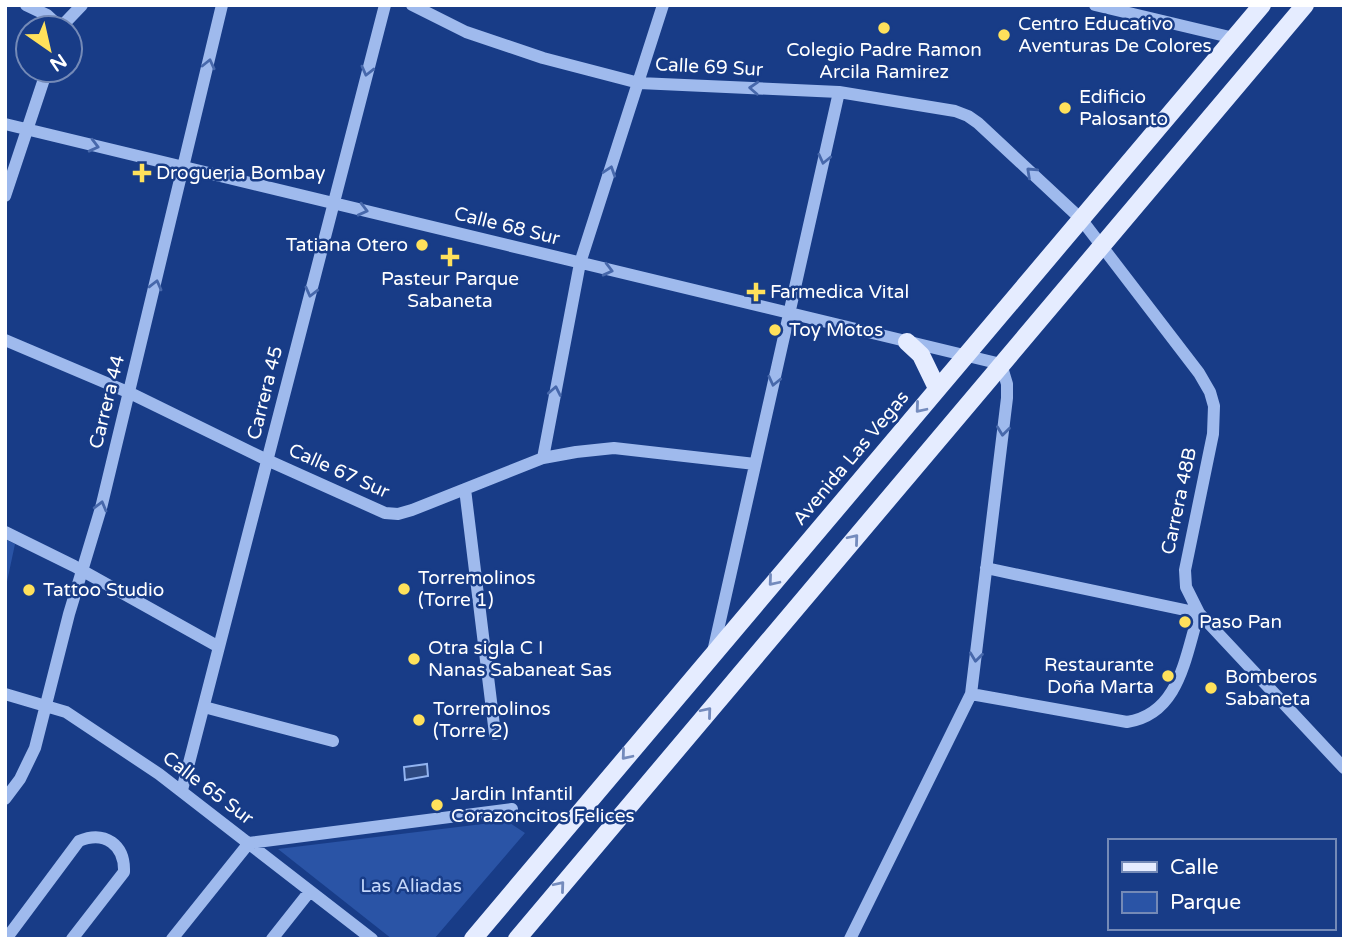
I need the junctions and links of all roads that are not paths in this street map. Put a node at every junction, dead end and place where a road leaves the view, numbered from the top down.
1 (26, 5) edge
2 (222, 5) edge
3 (384, 5) edge
4 (412, 5) edge
5 (663, 5) edge
6 (1095, 5) edge
7 (1262, 5) edge
8 (1305, 5) edge
9 (45, 14) edge
10 (1234, 38) junction
11 (645, 63) junction
12 (639, 83) junction
13 (42, 84) edge
14 (663, 84) junction
15 (839, 92) junction
16 (5, 124) edge
17 (27, 130) junction
18 (184, 168) junction
19 (5, 196) edge
20 (333, 203) junction
21 (1081, 219) junction
22 (1101, 244) junction
23 (580, 263) junction
24 (789, 313) junction
25 (5, 340) edge
26 (908, 342) junction
27 (964, 356) junction
28 (1001, 364) junction
29 (937, 387) junction
30 (130, 393) junction
31 (1214, 406) joint
32 (543, 458) junction
33 (267, 460) junction
34 (755, 464) junction
35 (465, 489) junction
36 (5, 532) edge
37 (986, 568) junction
38 (82, 571) junction
39 (1199, 612) junction
40 (219, 647) junction
41 (713, 653) junction
42 (5, 694) edge
43 (971, 694) junction
44 (47, 706) junction
45 (204, 706) junction
46 (495, 734) dead end
47 (333, 741) dead end
48 (1344, 768) edge
49 (182, 790) junction
50 (5, 799) edge
51 (512, 809) dead end
52 (249, 843) junction
53 (310, 891) junction
54 (6, 939) edge
55 (72, 939) edge
56 (173, 939) edge
57 (272, 939) edge
58 (372, 939) edge
59 (473, 939) edge
60 (517, 939) edge
61 (850, 939) edge

1 - 9 street
18 -> 2 street, Carrera 44
3 -> 20 street, Carrera 45
4 - 12 street, Calle 69 Sur
5 - 11 street
6 - 10 street
7 - 10 main road, Avenida Las Vegas
8 - 22 main road
10 - 21 main road, Avenida Las Vegas
11 - 12 street
11 - 14 street
12 - 14 street, Calle 69 Sur
23 -> 12 street
13 - 17 street
15 -> 14 street, Calle 69 Sur
21 -> 15 street, Calle 69 Sur
15 -> 24 street
16 - 17 street, Calle 68 Sur
17 -> 18 street, Calle 68 Sur
17 - 19 street
18 - 20 street, Calle 68 Sur
30 -> 18 street, Carrera 44
20 -> 23 street, Calle 68 Sur
20 -> 33 street, Carrera 45
21 - 22 street, Calle 69 Sur
21 - 27 main road, Avenida Las Vegas
22 - 28 main road
22 - 31 street, Calle 69 Sur
23 -> 24 street, Calle 68 Sur
32 -> 23 street
24 - 26 street, Calle 68 Sur
24 -> 34 street
25 - 30 street, Calle 67 Sur
26 - 27 street, Calle 68 Sur
26 - 29 main road
27 - 28 street, Calle 68 Sur
27 - 29 main road, Avenida Las Vegas
28 -> 37 street
60 -> 28 main road
29 -> 41 main road, Avenida Las Vegas
30 - 33 street, Calle 67 Sur
38 -> 30 street, Carrera 44
31 - 39 street, Carrera 48B
32 - 34 street, Calle 67 Sur
32 - 35 street, Calle 67 Sur
33 - 35 street, Calle 67 Sur
33 - 40 street, Carrera 45
34 - 41 street
35 - 46 street
36 - 38 street
37 - 39 street
37 -> 43 street
38 - 40 street
38 - 44 street, Carrera 44
39 - 43 street
39 - 48 street
40 - 45 street, Carrera 45
41 -> 59 main road, Avenida Las Vegas
42 - 44 street, Calle 65 Sur
43 - 61 street
44 - 49 street, Calle 65 Sur
44 - 50 street, Carrera 44
45 - 47 street
45 - 49 street, Carrera 45
49 - 52 street, Calle 65 Sur
51 - 52 street
52 - 53 street, Calle 65 Sur
52 - 56 street
53 - 57 street
53 - 58 street, Calle 65 Sur
54 - 55 street

